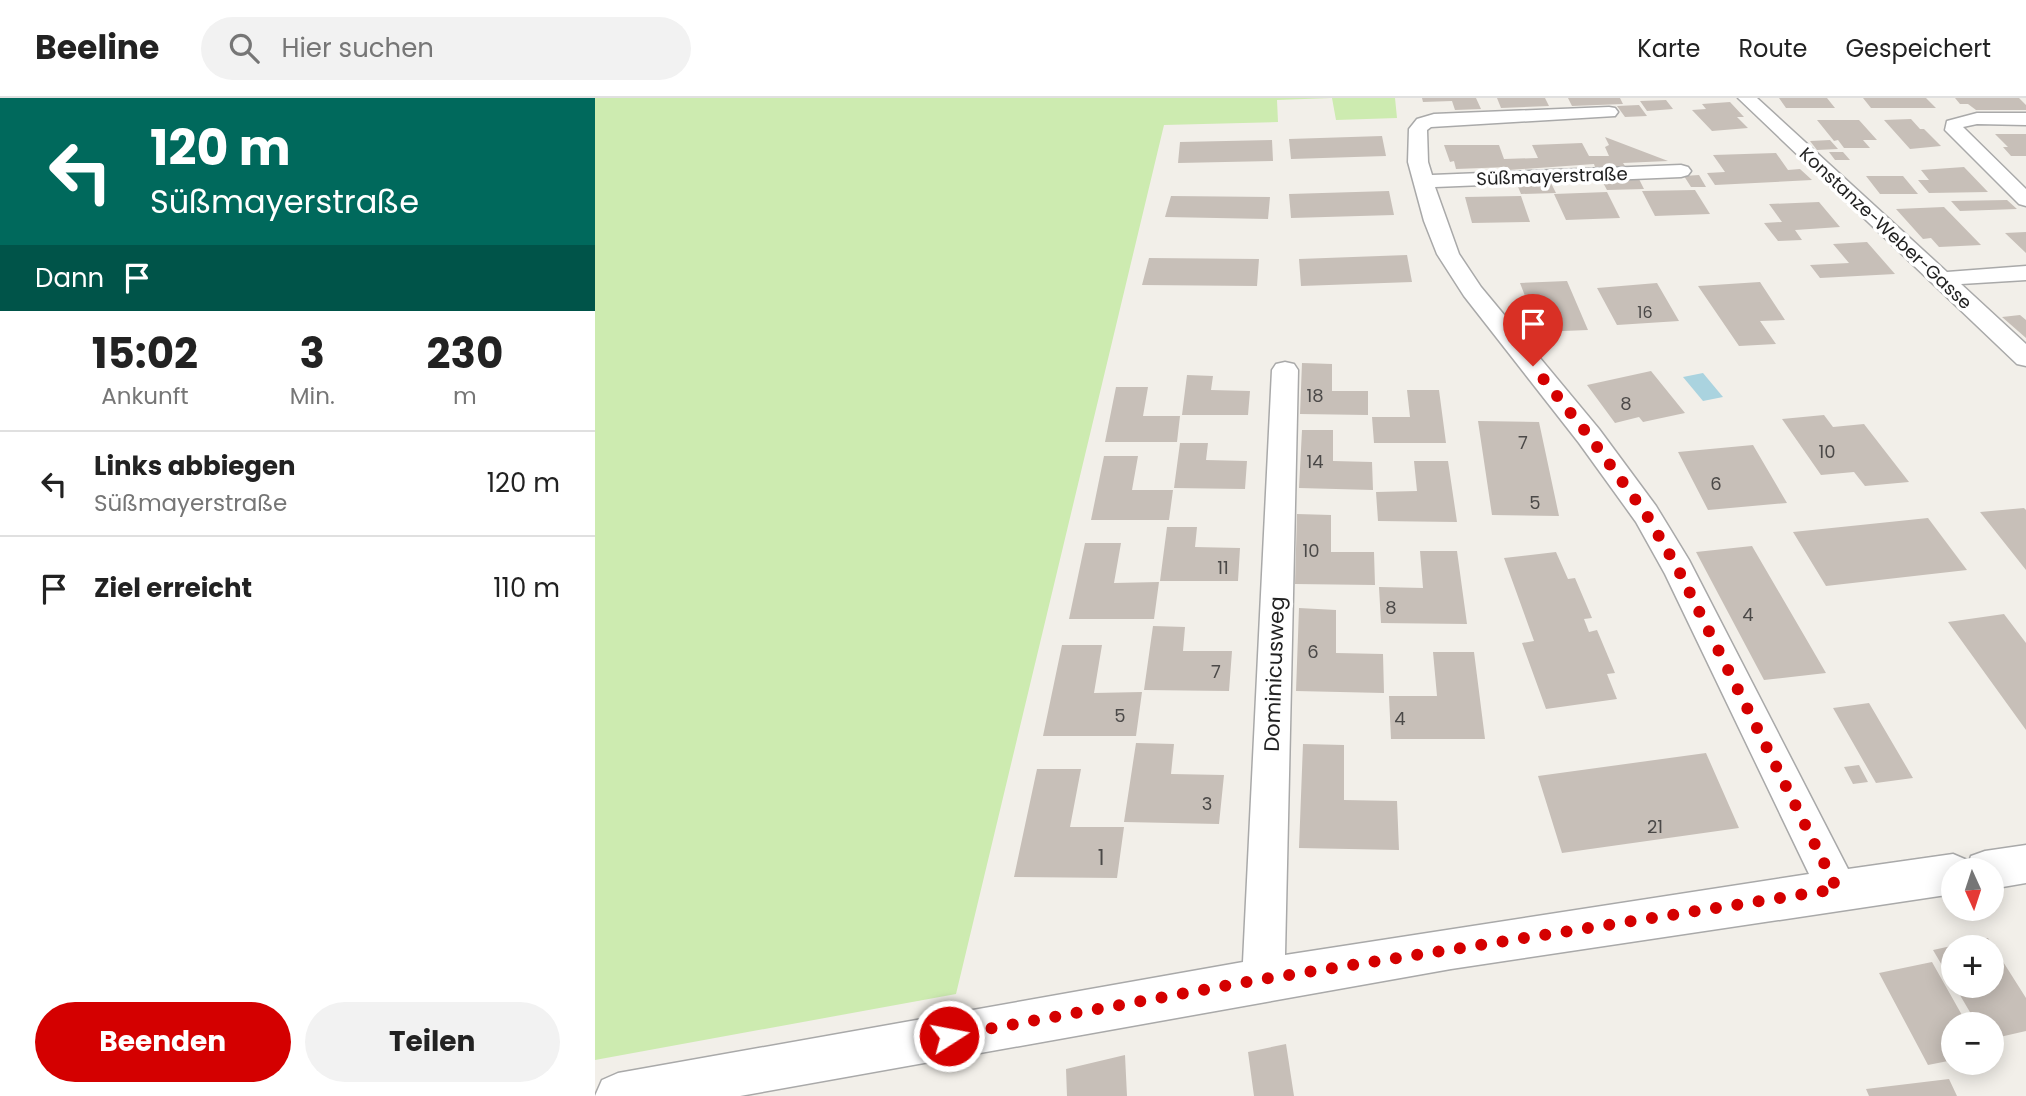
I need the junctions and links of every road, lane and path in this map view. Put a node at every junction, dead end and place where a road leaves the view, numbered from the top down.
1 (1747, 98) edge
2 (1609, 112) dead end
3 (2026, 120) edge
4 (1681, 171) dead end
5 (1423, 181) junction
6 (2026, 200) edge
7 (2026, 273) edge
8 (1942, 279) junction
9 (2026, 358) edge
10 (1285, 370) dead end
11 (2026, 864) edge
12 (2004, 867) edge
13 (1941, 876) edge
14 (1837, 889) junction
15 (1263, 979) junction
16 (630, 1095) edge

1 - 8 street, Konstanze-Weber-Gasse
2 - 5 street
3 - 6 street
4 - 5 street, Süßmayerstraße
5 - 14 street
7 - 8 street
8 - 9 street, Konstanze-Weber-Gasse
10 - 15 street, Dominicusweg
11 - 12 street
13 - 14 street
14 - 15 street
15 - 16 street

